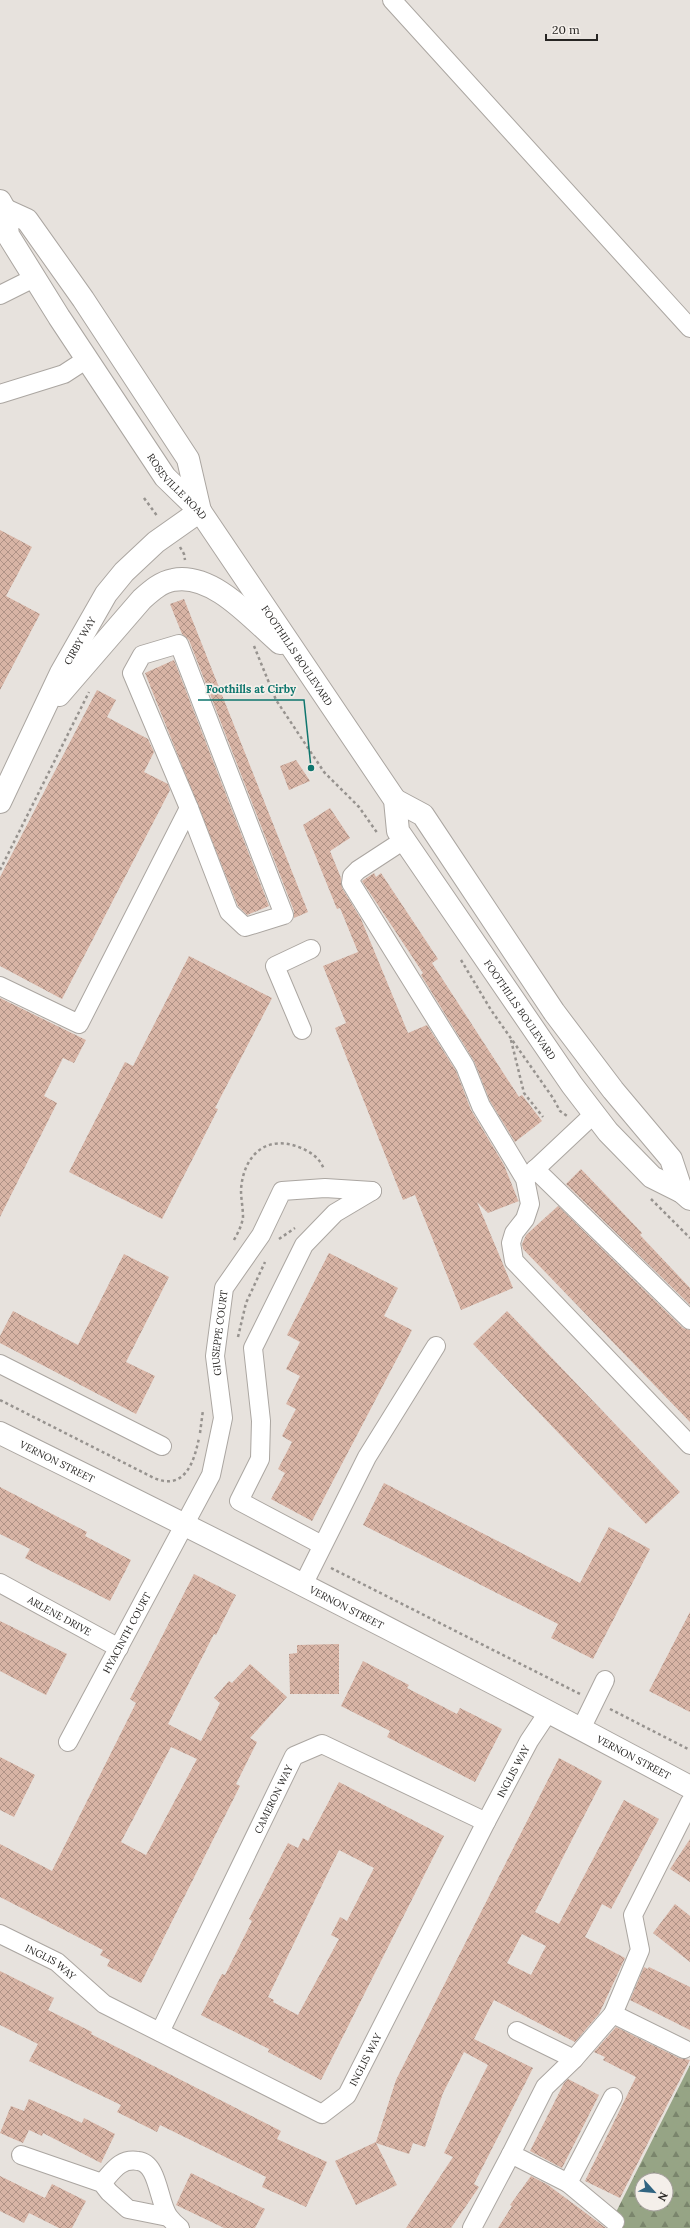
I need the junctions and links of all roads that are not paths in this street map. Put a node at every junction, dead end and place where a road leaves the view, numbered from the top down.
1 (392, 0) edge
2 (2, 206) edge
3 (34, 278) junction
4 (0, 295) edge
5 (690, 328) edge
6 (87, 359) junction
7 (0, 394) edge
8 (200, 511) junction
9 (304, 664) junction
10 (41, 715) junction
11 (1, 799) edge
12 (395, 800) junction
13 (189, 808) junction
14 (397, 845) junction
15 (311, 949) dead end
16 (0, 986) edge
17 (302, 1030) dead end
18 (586, 1121) junction
19 (530, 1174) junction
20 (686, 1196) edge
21 (690, 1320) edge
22 (436, 1346) dead end
23 (0, 1364) edge
24 (0, 1433) edge
25 (690, 1445) edge
26 (162, 1446) dead end
27 (185, 1524) junction
28 (319, 1552) junction
29 (0, 1583) edge
30 (303, 1585) junction
31 (119, 1648) junction
32 (605, 1680) dead end
33 (548, 1711) junction
34 (581, 1729) junction
35 (68, 1742) dead end
36 (690, 1787) edge
37 (690, 1802) edge
38 (486, 1822) junction
39 (0, 1934) edge
40 (613, 2014) junction
41 (517, 2031) dead end
42 (160, 2032) junction
43 (684, 2049) dead end
44 (574, 2060) junction
45 (613, 2097) dead end
46 (512, 2154) junction
47 (21, 2155) dead end
48 (568, 2183) junction
49 (102, 2184) junction
50 (174, 2222) edge
51 (615, 2222) dead end
52 (472, 2228) edge

1 - 5 street
2 - 3 main road, ROSEVILLE ROAD
2 - 8 main road, ROSEVILLE ROAD
3 - 4 street
3 - 6 main road, ROSEVILLE ROAD
6 - 7 street
6 - 8 main road, ROSEVILLE ROAD
8 - 9 main road, FOOTHILLS BOULEVARD
8 - 10 main road, CIRBY WAY
9 - 10 main road
9 - 12 main road, FOOTHILLS BOULEVARD
10 - 11 main road, CIRBY WAY
12 - 14 main road, FOOTHILLS BOULEVARD
12 - 20 main road, FOOTHILLS BOULEVARD
13 - 13 street
13 - 16 street
14 - 18 main road, FOOTHILLS BOULEVARD
14 - 19 street
15 - 17 street
18 - 19 street
18 - 20 main road, FOOTHILLS BOULEVARD
19 - 21 street
19 - 25 street
22 - 28 street
23 - 26 street
24 - 27 main road, VERNON STREET
27 - 28 street, GIUSEPPE COURT
27 - 30 main road, VERNON STREET
27 - 31 street, HYACINTH COURT
28 - 30 street
29 - 31 street, ARLENE DRIVE
30 - 33 main road, VERNON STREET
31 - 35 street, HYACINTH COURT
32 - 34 street
33 - 34 main road, VERNON STREET
33 - 38 street, INGLIS WAY
34 - 36 main road, VERNON STREET
37 - 40 street
38 - 42 street, CAMERON WAY
38 - 42 street, INGLIS WAY
39 - 42 street, INGLIS WAY
40 - 43 street
40 - 44 street
41 - 44 street
44 - 46 street
45 - 48 street
46 - 48 street
46 - 52 street
47 - 49 street
48 - 51 street
49 - 50 street
49 - 50 street

